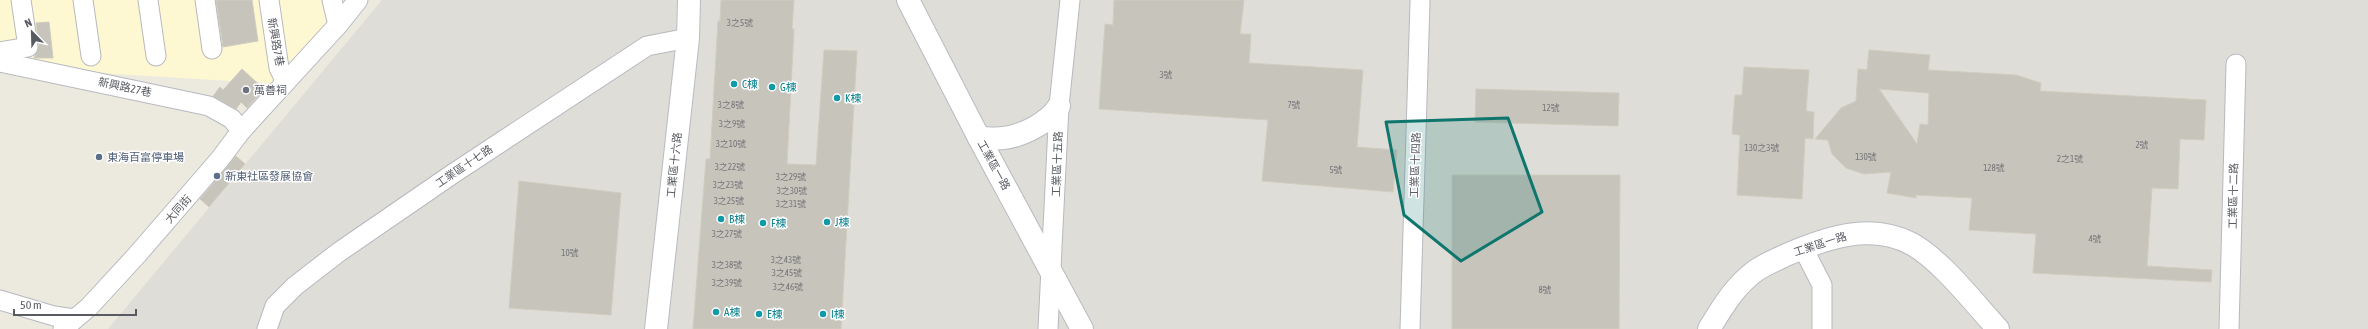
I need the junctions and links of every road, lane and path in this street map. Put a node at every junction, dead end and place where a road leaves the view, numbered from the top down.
1 (21, 0) edge
2 (83, 0) edge
3 (148, 0) edge
4 (205, 0) edge
5 (269, 0) edge
6 (332, 0) edge
7 (358, 0) edge
8 (689, 0) edge
9 (908, 0) edge
10 (1070, 0) edge
11 (1420, 2) dead end
12 (338, 25) junction
13 (688, 38) junction
14 (212, 49) dead end
15 (0, 52) edge
16 (91, 56) dead end
17 (156, 56) dead end
18 (0, 62) edge
19 (2236, 64) dead end
20 (286, 82) junction
21 (1059, 106) junction
22 (241, 131) junction
23 (979, 138) junction
24 (1803, 248) junction
25 (1052, 272) junction
26 (0, 300) edge
27 (68, 324) edge
28 (267, 329) edge
29 (656, 329) edge
30 (1048, 329) edge
31 (1082, 329) edge
32 (1410, 329) edge
33 (1709, 329) edge
34 (1822, 329) edge
35 (1998, 329) edge
36 (2230, 329) edge

1 - 15 street
2 - 16 street
3 - 17 street
4 - 14 street
5 - 20 street, 新興路7巷
6 - 12 street
7 - 12 street, 大同街
8 - 13 street, 工業區十六路
9 - 23 street, 工業區一路
10 - 21 street, 工業區十五路
11 - 32 street, 工業區十四路
12 - 20 street, 大同街
13 - 28 street, 工業區十七路
13 - 29 street, 工業區十六路
18 - 22 street, 新興路27巷
19 - 36 street, 工業區十二路
20 - 22 street, 大同街
21 - 23 street
21 - 25 street, 工業區十五路
22 - 27 street, 大同街
23 - 25 street, 工業區一路
24 - 33 street, 工業區一路
24 - 34 street
24 - 35 street, 工業區一路
25 - 30 street, 工業區十五路
25 - 31 street, 工業區一路
26 - 27 street

